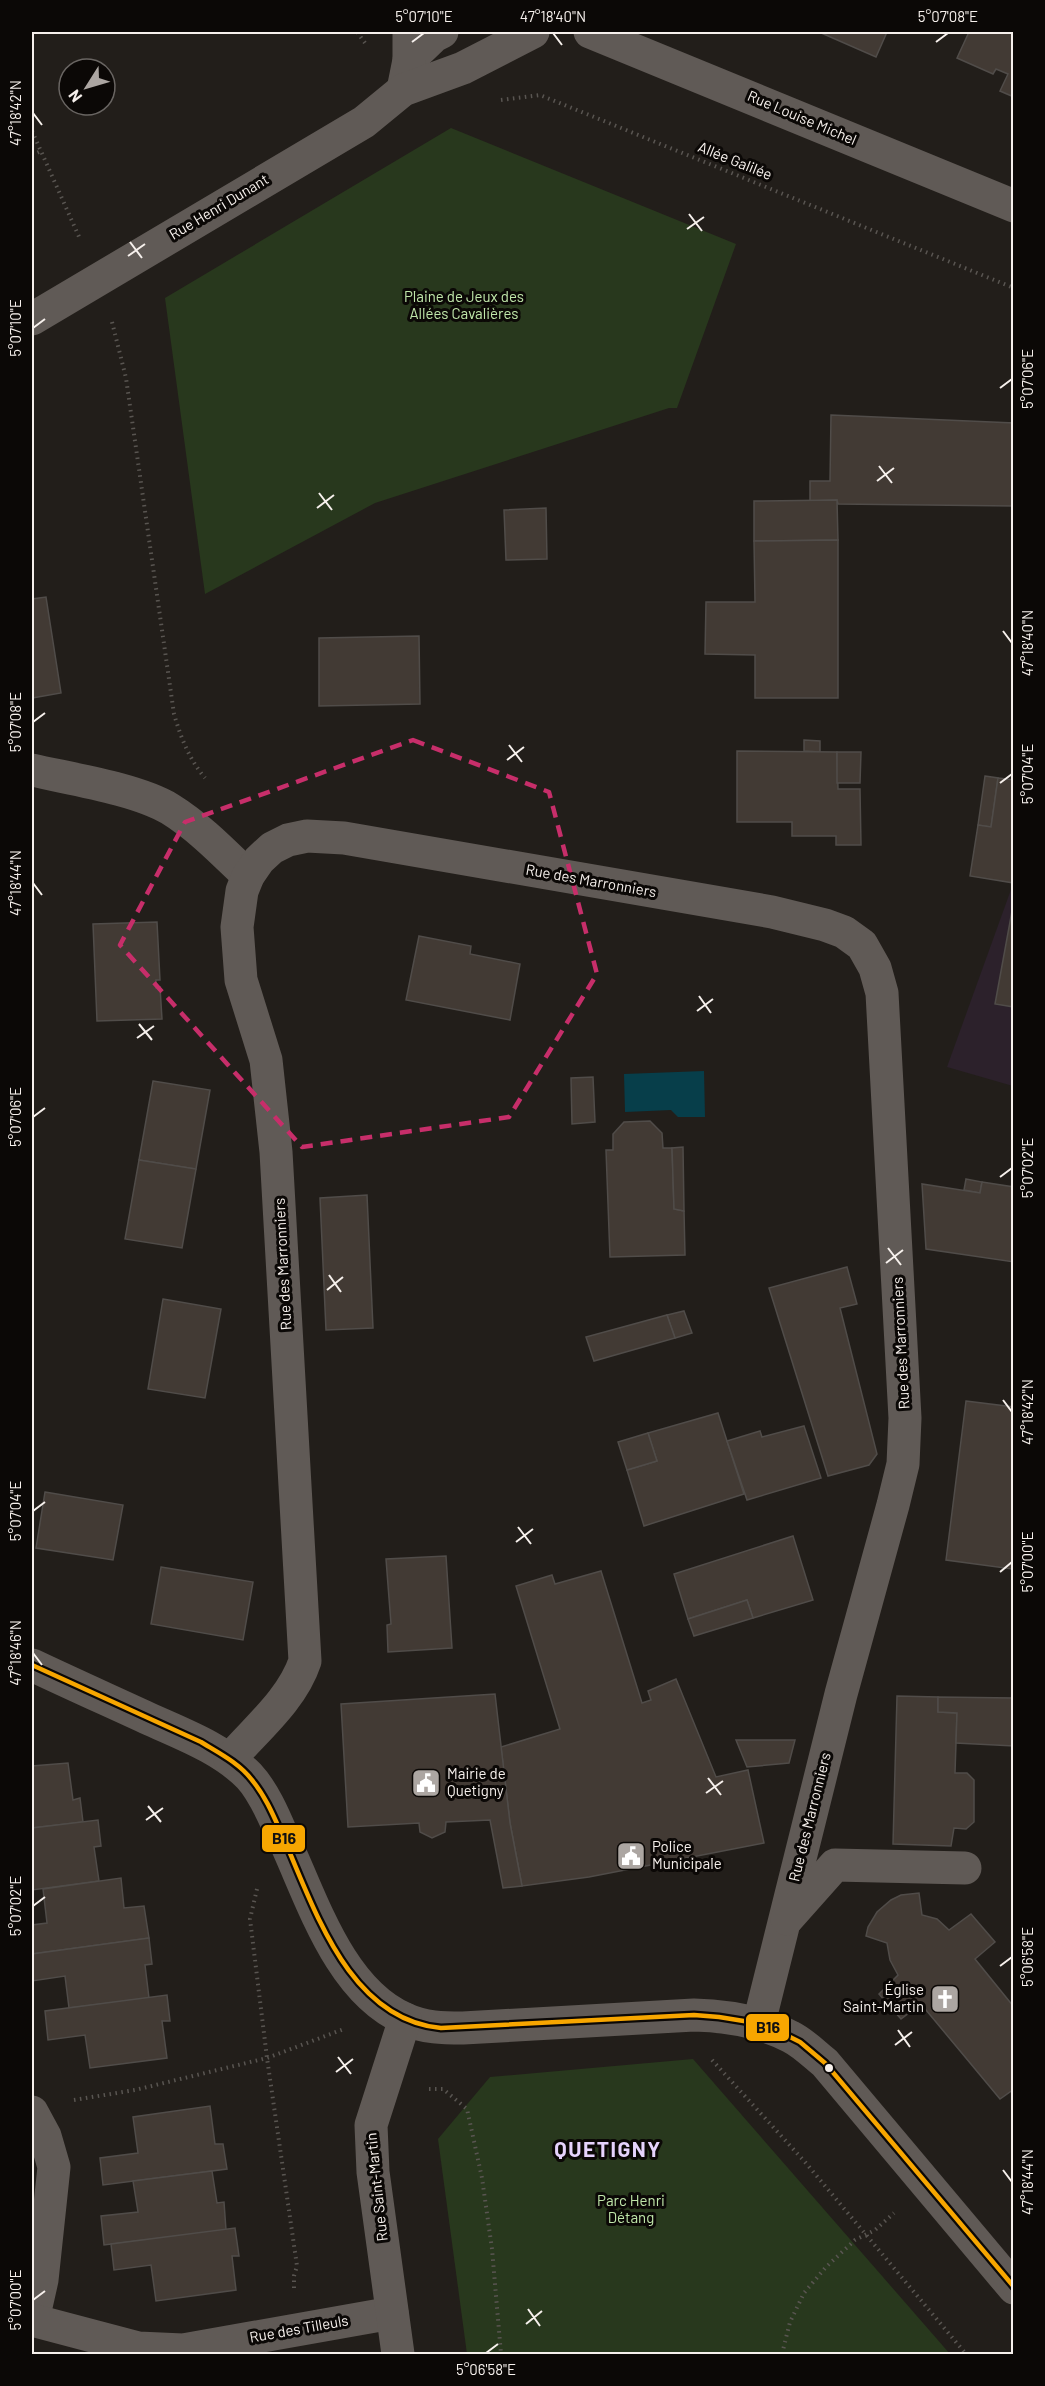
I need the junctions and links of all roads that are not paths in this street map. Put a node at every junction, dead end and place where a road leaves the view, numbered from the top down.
1 (442, 32) edge
2 (532, 32) edge
3 (590, 32) edge
4 (623, 37) edge
5 (407, 60) edge
6 (1014, 207) edge
7 (32, 319) edge
8 (32, 770) edge
9 (248, 876) junction
10 (32, 1665) edge
11 (230, 1759) junction
12 (966, 1868) dead end
13 (784, 1922) junction
14 (405, 2019) junction
15 (759, 2023) junction
16 (32, 2112) edge
17 (1014, 2288) edge
18 (392, 2313) junction
19 (32, 2320) edge
20 (398, 2355) edge

1 - 5 street, Rue Henri Dunant
2 - 5 street, Rue Henri Dunant
3 - 4 street, Rue Louise Michel
4 - 6 street, Rue Louise Michel
5 - 7 street, Rue Henri Dunant
8 - 9 street
9 - 11 street, Rue des Marronniers
9 - 13 street, Rue des Marronniers
10 - 11 street
11 - 14 street
12 - 13 street, Rue des Marronniers
13 - 15 street, Rue des Marronniers
14 - 15 street
14 - 18 street, Rue Saint-Martin
15 - 17 street
16 - 19 street
18 - 19 street, Rue des Tilleuls
18 - 20 street, Rue Saint-Martin

